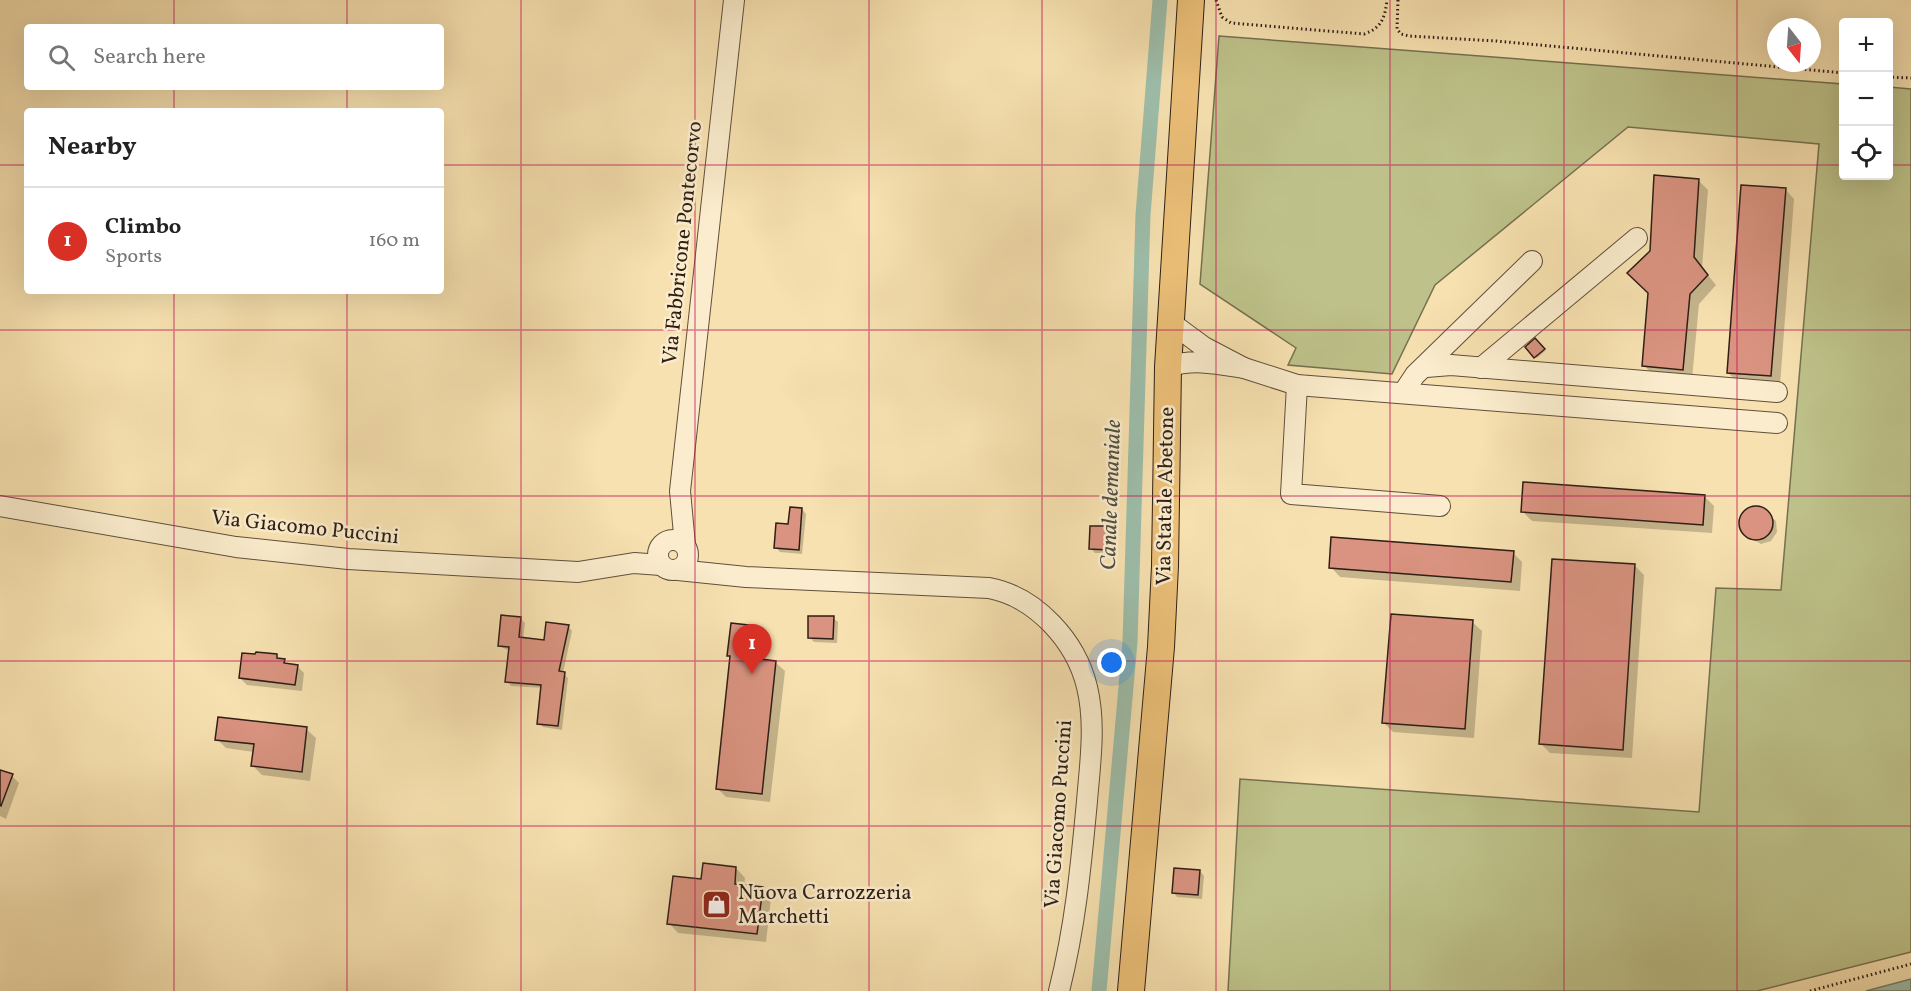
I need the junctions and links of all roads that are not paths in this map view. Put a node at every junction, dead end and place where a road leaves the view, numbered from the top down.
1 (734, 0) edge
2 (1191, 0) edge
3 (1637, 238) dead end
4 (1532, 261) dead end
5 (1170, 322) junction
6 (1168, 367) junction
7 (1426, 367) junction
8 (1244, 368) junction
9 (1481, 368) junction
10 (1297, 386) junction
11 (1777, 392) dead end
12 (1403, 393) junction
13 (1777, 423) dead end
14 (680, 491) junction
15 (0, 506) edge
16 (1440, 506) dead end
17 (686, 546) junction
18 (666, 556) junction
19 (727, 575) junction
20 (1059, 991) edge
21 (1131, 991) edge

1 - 14 street, Via Fabbricone Pontecorvo
2 - 5 main road, Via Statale Abetone
3 - 9 street
4 - 7 street
5 - 6 main road, Via Statale Abetone
5 - 8 street
6 - 8 street
6 - 21 main road, Via Statale Abetone
7 - 9 street
7 - 12 street
8 - 10 street
9 - 11 street
10 - 12 street
10 - 16 street
12 - 13 street
14 - 17 street, Via Fabbricone Pontecorvo
14 - 18 street, Via Fabbricone Pontecorvo
15 - 18 street, Via Giacomo Puccini
17 - 18 street
17 - 19 street
18 - 19 street, Via Giacomo Puccini
19 - 20 street, Via Giacomo Puccini

